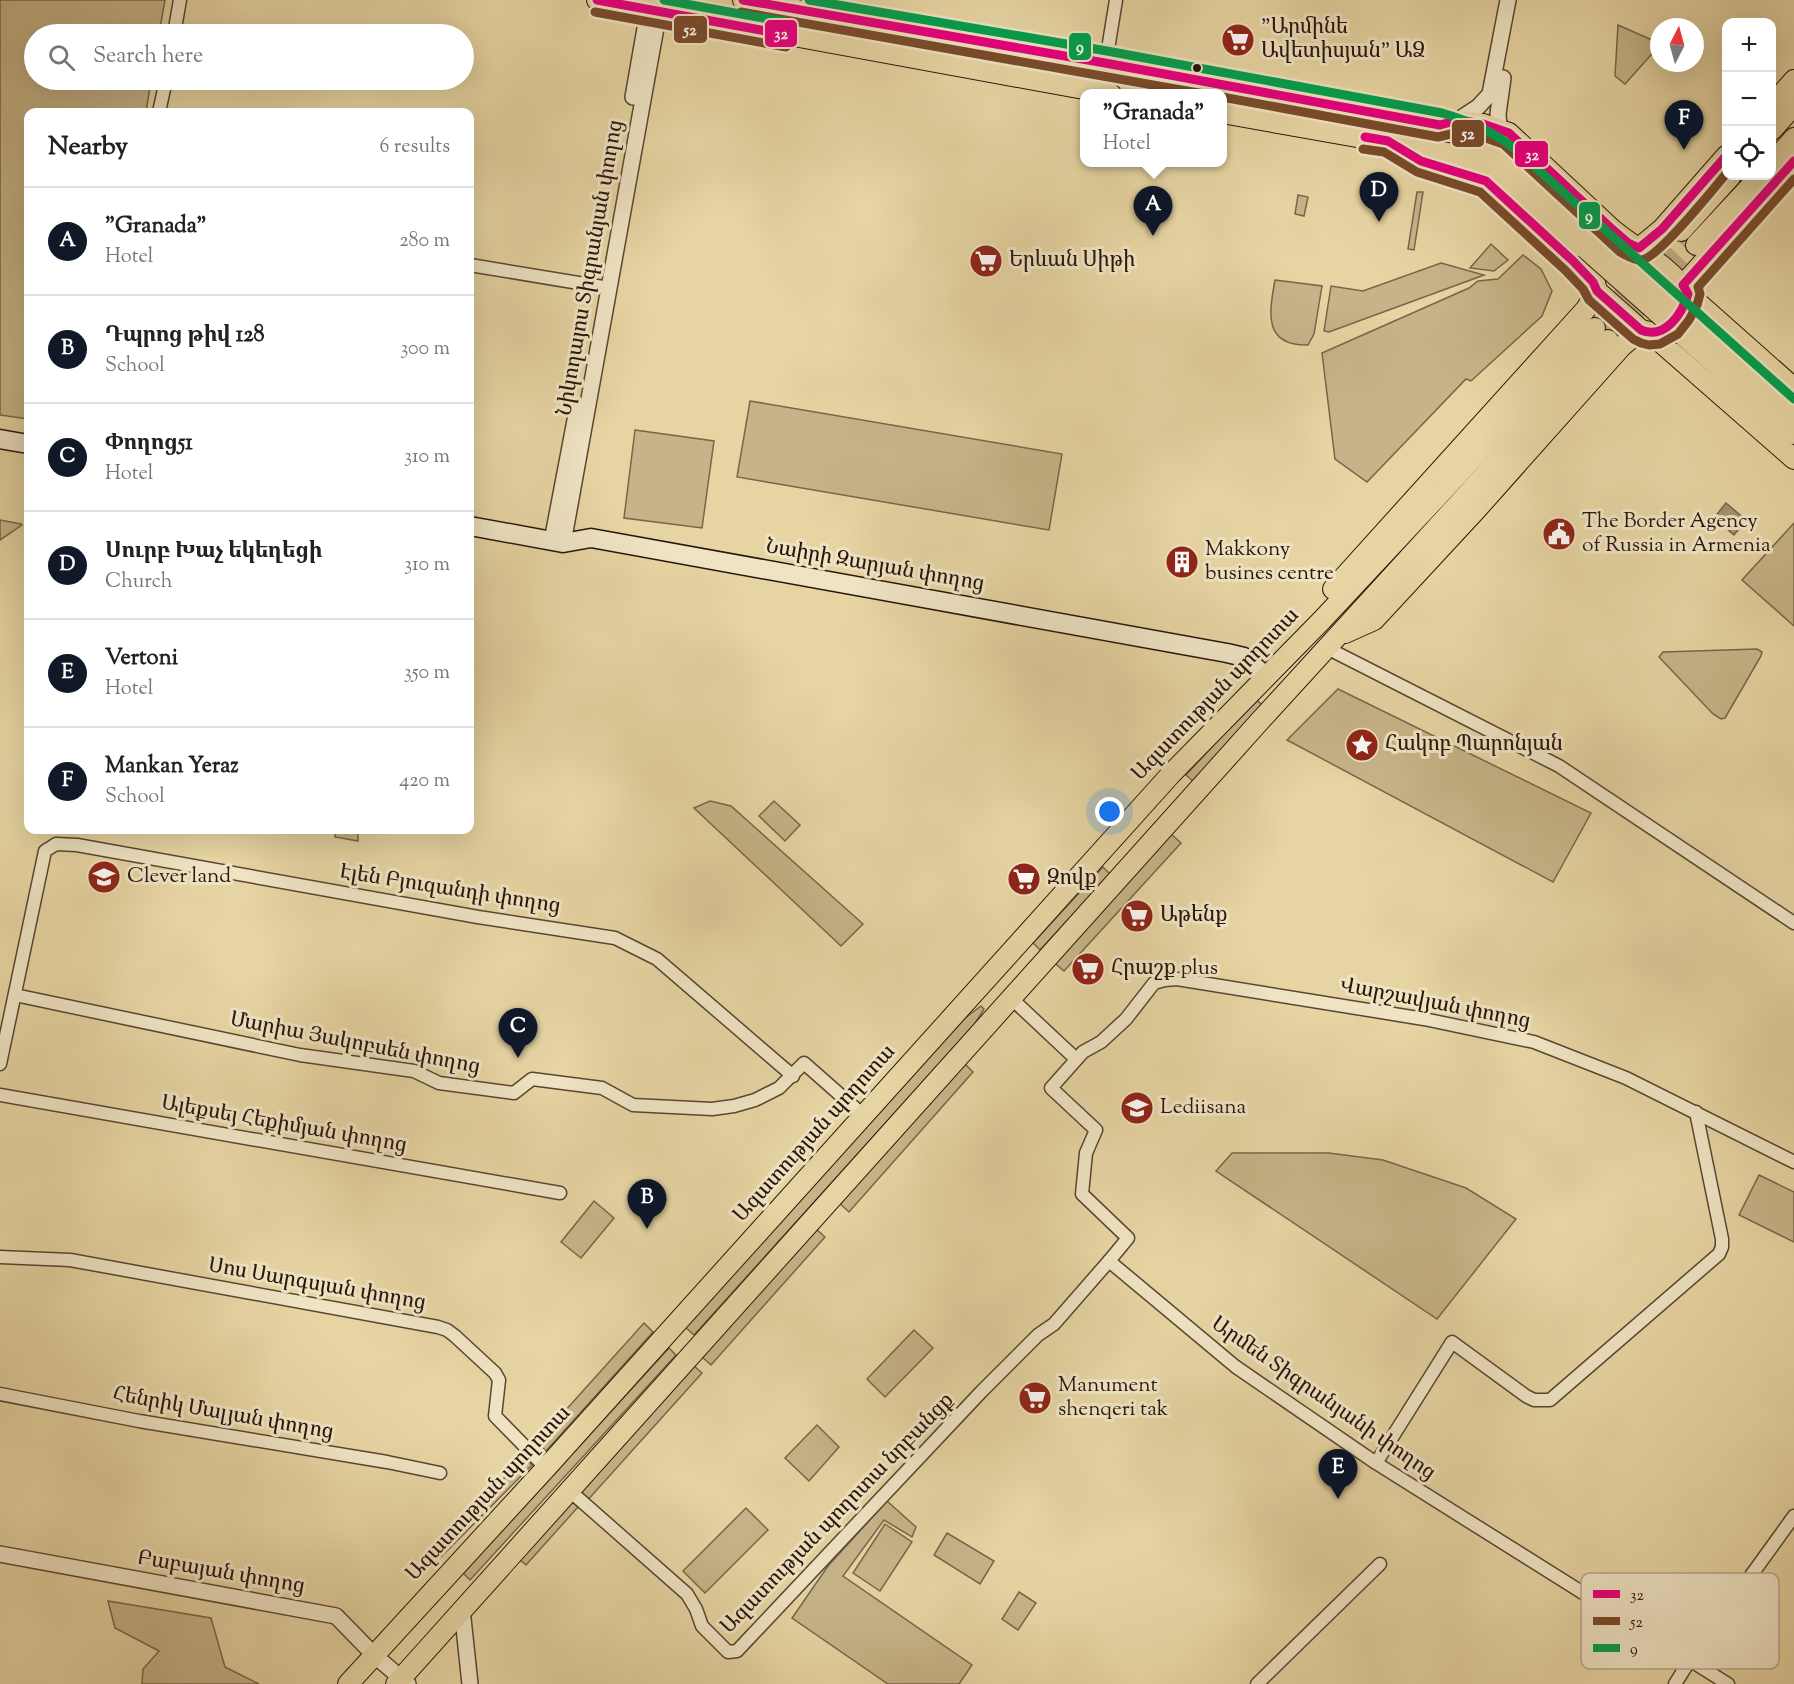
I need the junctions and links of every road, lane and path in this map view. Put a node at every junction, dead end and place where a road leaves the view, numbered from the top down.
1 (180, 0) edge
2 (597, 0) edge
3 (743, 0) edge
4 (1116, 0) edge
5 (1508, 0) edge
6 (1517, 0) edge
7 (655, 5) edge
8 (176, 24) edge
9 (1105, 63) junction
10 (1794, 80) edge
11 (1086, 89) edge
12 (1106, 89) edge
13 (164, 90) edge
14 (1776, 100) edge
15 (1794, 105) edge
16 (160, 108) edge
17 (1227, 114) edge
18 (1449, 123) junction
19 (1776, 126) edge
20 (1499, 128) junction
21 (1794, 138) edge
22 (1388, 141) junction
23 (1776, 158) edge
24 (1722, 161) edge
25 (1794, 161) edge
26 (1727, 180) edge
27 (1756, 180) edge
28 (1681, 231) tunnel mouth
29 (1589, 242) junction
30 (1628, 245) junction
31 (1696, 245) tunnel mouth
32 (474, 266) edge
33 (1596, 281) junction
34 (604, 288) junction
35 (1685, 295) junction
36 (1651, 331) junction
37 (1689, 331) junction
38 (1794, 388) edge
39 (1794, 415) edge
40 (1794, 434) edge
41 (0, 439) edge
42 (24, 443) edge
43 (0, 451) edge
44 (24, 455) edge
45 (1794, 459) edge
46 (474, 527) edge
47 (558, 542) junction
48 (1322, 620) junction
49 (1333, 641) junction
50 (1265, 676) junction
51 (1172, 773) junction
52 (1195, 794) junction
53 (1794, 923) edge
54 (15, 994) junction
55 (1012, 999) junction
56 (1076, 1059) junction
57 (0, 1064) edge
58 (793, 1076) junction
59 (0, 1095) edge
60 (1696, 1112) junction
61 (863, 1115) junction
62 (1794, 1162) edge
63 (560, 1193) dead end
64 (0, 1257) edge
65 (1109, 1261) junction
66 (0, 1394) edge
67 (1376, 1464) junction
68 (546, 1468) junction
69 (440, 1473) dead end
70 (570, 1491) junction
71 (1794, 1516) edge
72 (0, 1554) edge
73 (1380, 1564) dead end
74 (1753, 1573) edge
75 (1581, 1592) edge
76 (462, 1609) junction
77 (374, 1655) junction
78 (1684, 1669) edge
79 (1704, 1669) edge
80 (402, 1682) edge
81 (348, 1684) edge
82 (470, 1684) edge
83 (1257, 1684) edge
84 (1675, 1684) edge
85 (1728, 1684) edge

1 - 8 street
2 - 7 main road
3 - 9 main road
4 - 9 street
5 - 18 street
6 - 20 street
7 - 11 main road
7 - 34 street, Նիկողայոս Տիգրանյան փողոց
9 - 12 street
9 - 18 main road
10 - 14 main road
13 - 16 street
15 - 19 main road
17 - 22 main road
18 - 20 main road
18 - 29 main road
20 - 30 main road
21 - 23 main road
22 - 29 main road
22 - 33 main road
24 - 30 main road
25 - 35 main road
26 - 28 main road
27 - 31 main road
29 - 37 main road, bridge
30 - 35 main road
32 - 34 street
33 - 36 main road
33 - 48 main road, Ազատության պողոտա
34 - 47 street, Նիկողայոս Տիգրանյան փողոց
35 - 38 main road
36 - 45 main road
36 - 49 main road, Ազատության պողոտա
37 - 39 main road
37 - 40 main road
41 - 42 main road
43 - 44 main road
46 - 47 main road, Նաիրի Զարյան փողոց
47 - 50 main road, Նաիրի Զարյան փողոց
48 - 49 main road, Ազատության պողոտա
48 - 50 main road, Ազատության պողոտա
49 - 52 main road, Ազատության պողոտա
49 - 53 street
50 - 51 main road, Ազատության պողոտա
51 - 52 main road
51 - 61 main road, Ազատության պողոտա
52 - 55 main road, Ազատության պողոտա
54 - 57 street
54 - 58 street, Մարիա Յակոբսեն փողոց
54 - 58 street, Էլեն Բյուզանդի փողոց
55 - 56 street
55 - 70 main road, Ազատության պողոտա
56 - 60 street, Վարշավյան փողոց
56 - 65 street
58 - 61 street, Մարիա Յակոբսեն փողոց
59 - 63 street, Ալեքսեյ Հեքիմյան փողոց
60 - 62 street, Վարշավյան փողոց
60 - 67 street
61 - 68 main road, Ազատության պողոտա
64 - 68 street, Սոս Սարգսյան փողոց
65 - 67 street, Արմեն Տիգրանյանի փողոց
65 - 70 street, Ազատության պողոտա նրբանցք
66 - 69 street, Հենրիկ Մալյան փողոց
67 - 75 street, Արմեն Տիգրանյանի փողոց
68 - 77 main road, Ազատության պողոտա
70 - 76 main road, Ազատության պողոտա
71 - 74 street
72 - 77 street, Բաբայան փողոց
73 - 83 street
76 - 80 main road, Ազատության պողոտա
76 - 82 street
77 - 80 street, Բաբայան փողոց
77 - 81 main road, Ազատության պողոտա
78 - 84 street
79 - 85 street, Արմեն Տիգրանյանի փողոց

